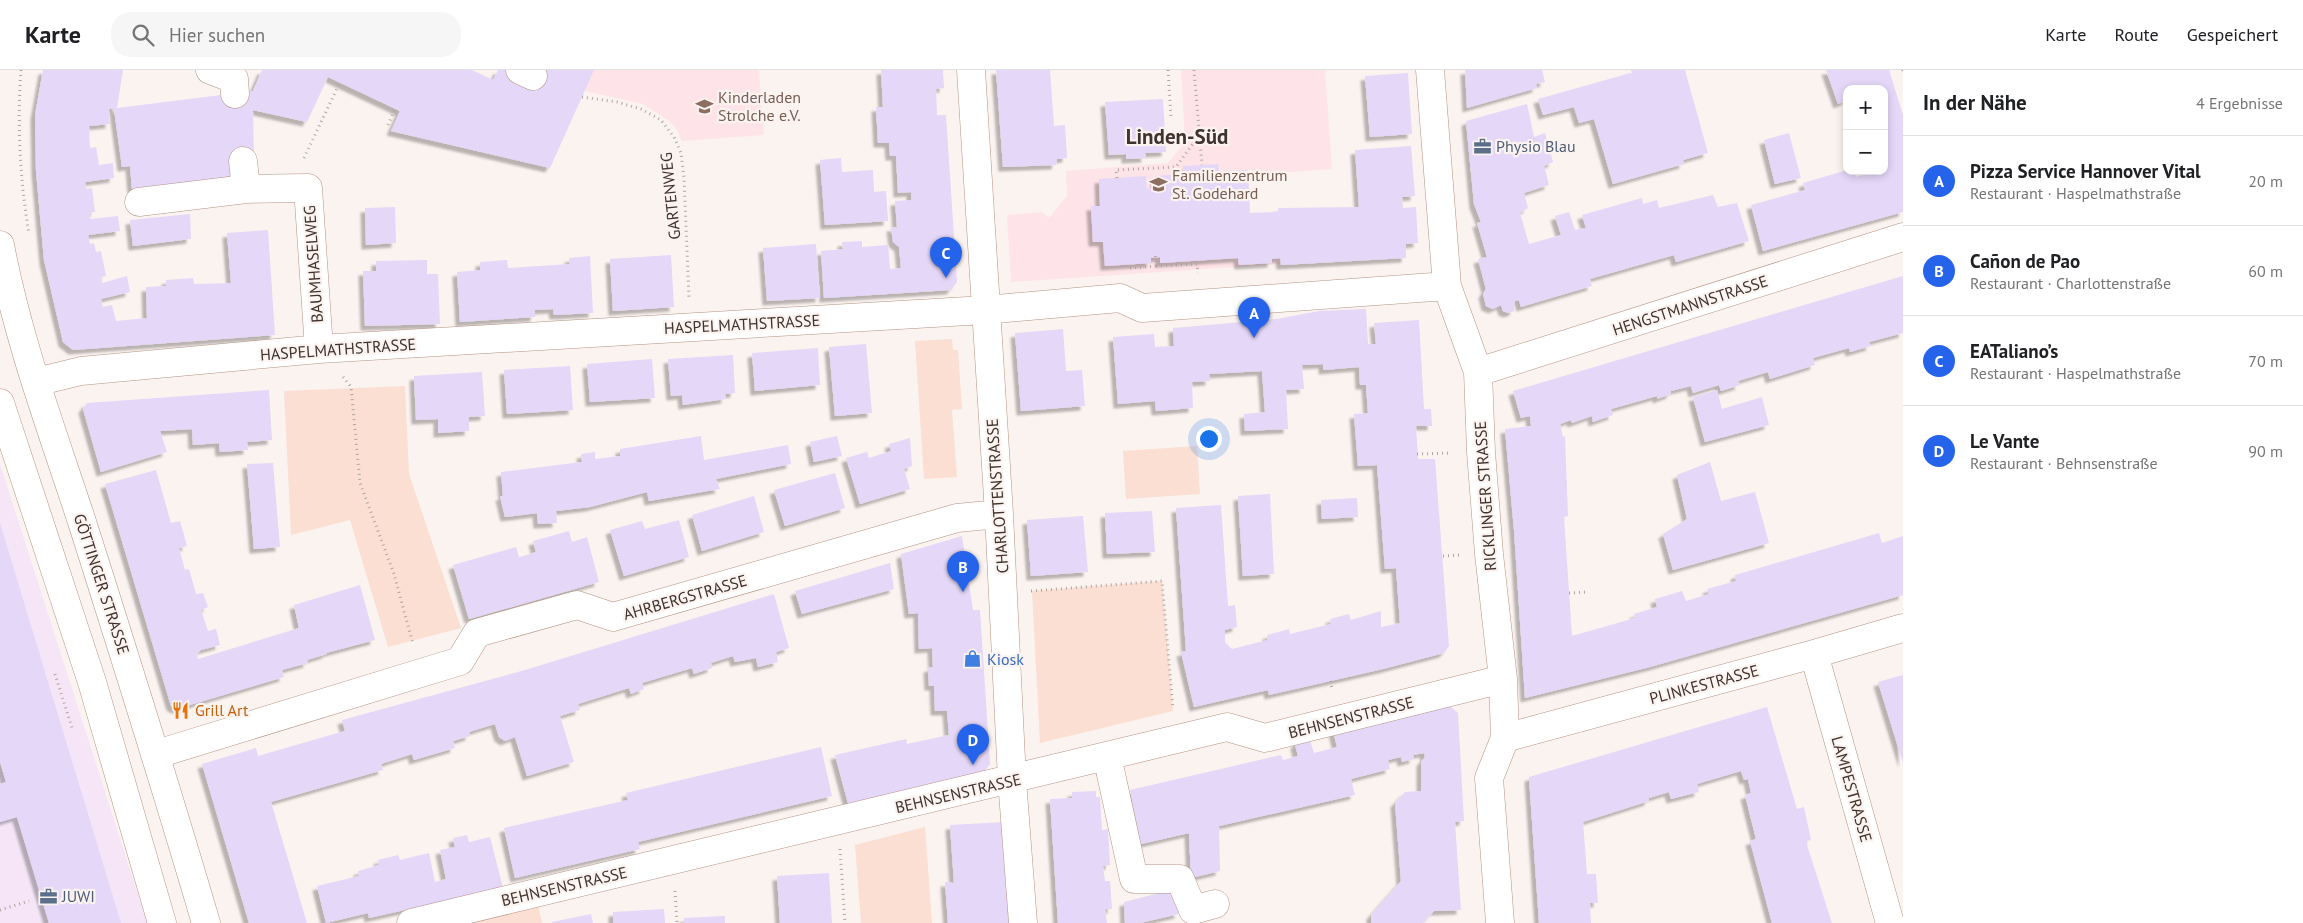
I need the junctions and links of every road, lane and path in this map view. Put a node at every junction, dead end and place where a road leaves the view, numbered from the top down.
1 (21, 70) edge
2 (210, 70) edge
3 (970, 70) edge
4 (1168, 70) edge
5 (1194, 70) edge
6 (1430, 70) edge
7 (340, 82) dead end
8 (235, 94) dead end
9 (582, 97) dead end
10 (395, 108) dead end
11 (1171, 118) dead end
12 (388, 125) dead end
13 (1200, 134) junction
14 (296, 159) dead end
15 (243, 161) dead end
16 (1202, 164) dead end
17 (1117, 178) dead end
18 (262, 184) junction
19 (140, 202) dead end
20 (1903, 237) edge
21 (30, 241) dead end
22 (0, 245) edge
23 (1155, 252) dead end
24 (1197, 264) dead end
25 (1156, 266) junction
26 (1125, 268) dead end
27 (1447, 286) junction
28 (985, 310) junction
29 (690, 327) junction
30 (318, 349) junction
31 (1478, 372) junction
32 (36, 382) junction
33 (0, 403) edge
34 (999, 514) junction
35 (1587, 592) dead end
36 (1003, 593) junction
37 (1569, 593) dead end
38 (1903, 628) edge
39 (1814, 654) junction
40 (54, 670) dead end
41 (421, 673) junction
42 (1503, 679) junction
43 (74, 736) dead end
44 (1505, 738) junction
45 (1176, 740) junction
46 (157, 754) junction
47 (1107, 756) junction
48 (1012, 780) junction
49 (838, 821) junction
50 (30, 902) dead end
51 (1215, 904) dead end
52 (0, 910) edge
53 (162, 923) edge
54 (206, 923) edge
55 (411, 923) edge
56 (845, 923) edge
57 (1023, 923) edge
58 (1500, 923) edge
59 (1890, 923) edge

1 - 21 path
2 - 8 street
3 - 28 street, CHARLOTTENSTRASSE
4 - 11 path
5 - 13 path
6 - 27 street, RICKLINGER STRASSE
7 - 14 path
9 - 29 path, GARTENWEG
10 - 12 path
13 - 16 path
13 - 17 path
15 - 18 street
18 - 19 street, BAUMHASELWEG
18 - 30 street, BAUMHASELWEG
20 - 31 street, HENGSTMANNSTRASSE
22 - 32 street, GÖTTINGER STRASSE
23 - 25 path
24 - 25 path
25 - 26 path
27 - 28 street, HASPELMATHSTRASSE
27 - 31 street, RICKLINGER STRASSE
28 - 29 street, HASPELMATHSTRASSE
28 - 34 street, CHARLOTTENSTRASSE
29 - 30 street, HASPELMATHSTRASSE
30 - 32 street, HASPELMATHSTRASSE
30 - 41 path
31 - 42 street, RICKLINGER STRASSE
32 - 46 street, GÖTTINGER STRASSE
33 - 53 street
34 - 36 street, CHARLOTTENSTRASSE
34 - 41 street, AHRBERGSTRASSE
35 - 37 path
36 - 45 path
36 - 48 street, CHARLOTTENSTRASSE
38 - 39 street, PLINKESTRASSE
39 - 44 street, PLINKESTRASSE
39 - 59 street, LAMPESTRASSE
40 - 43 path
41 - 46 street, AHRBERGSTRASSE
42 - 44 street, RICKLINGER STRASSE
42 - 45 street, BEHNSENSTRASSE
44 - 58 street, RICKLINGER STRASSE
45 - 47 street, BEHNSENSTRASSE
46 - 54 street, GÖTTINGER STRASSE
47 - 48 street, BEHNSENSTRASSE
47 - 51 street
48 - 49 street, BEHNSENSTRASSE
48 - 57 street, CHARLOTTENSTRASSE
49 - 55 street, BEHNSENSTRASSE
49 - 56 path
50 - 52 path

